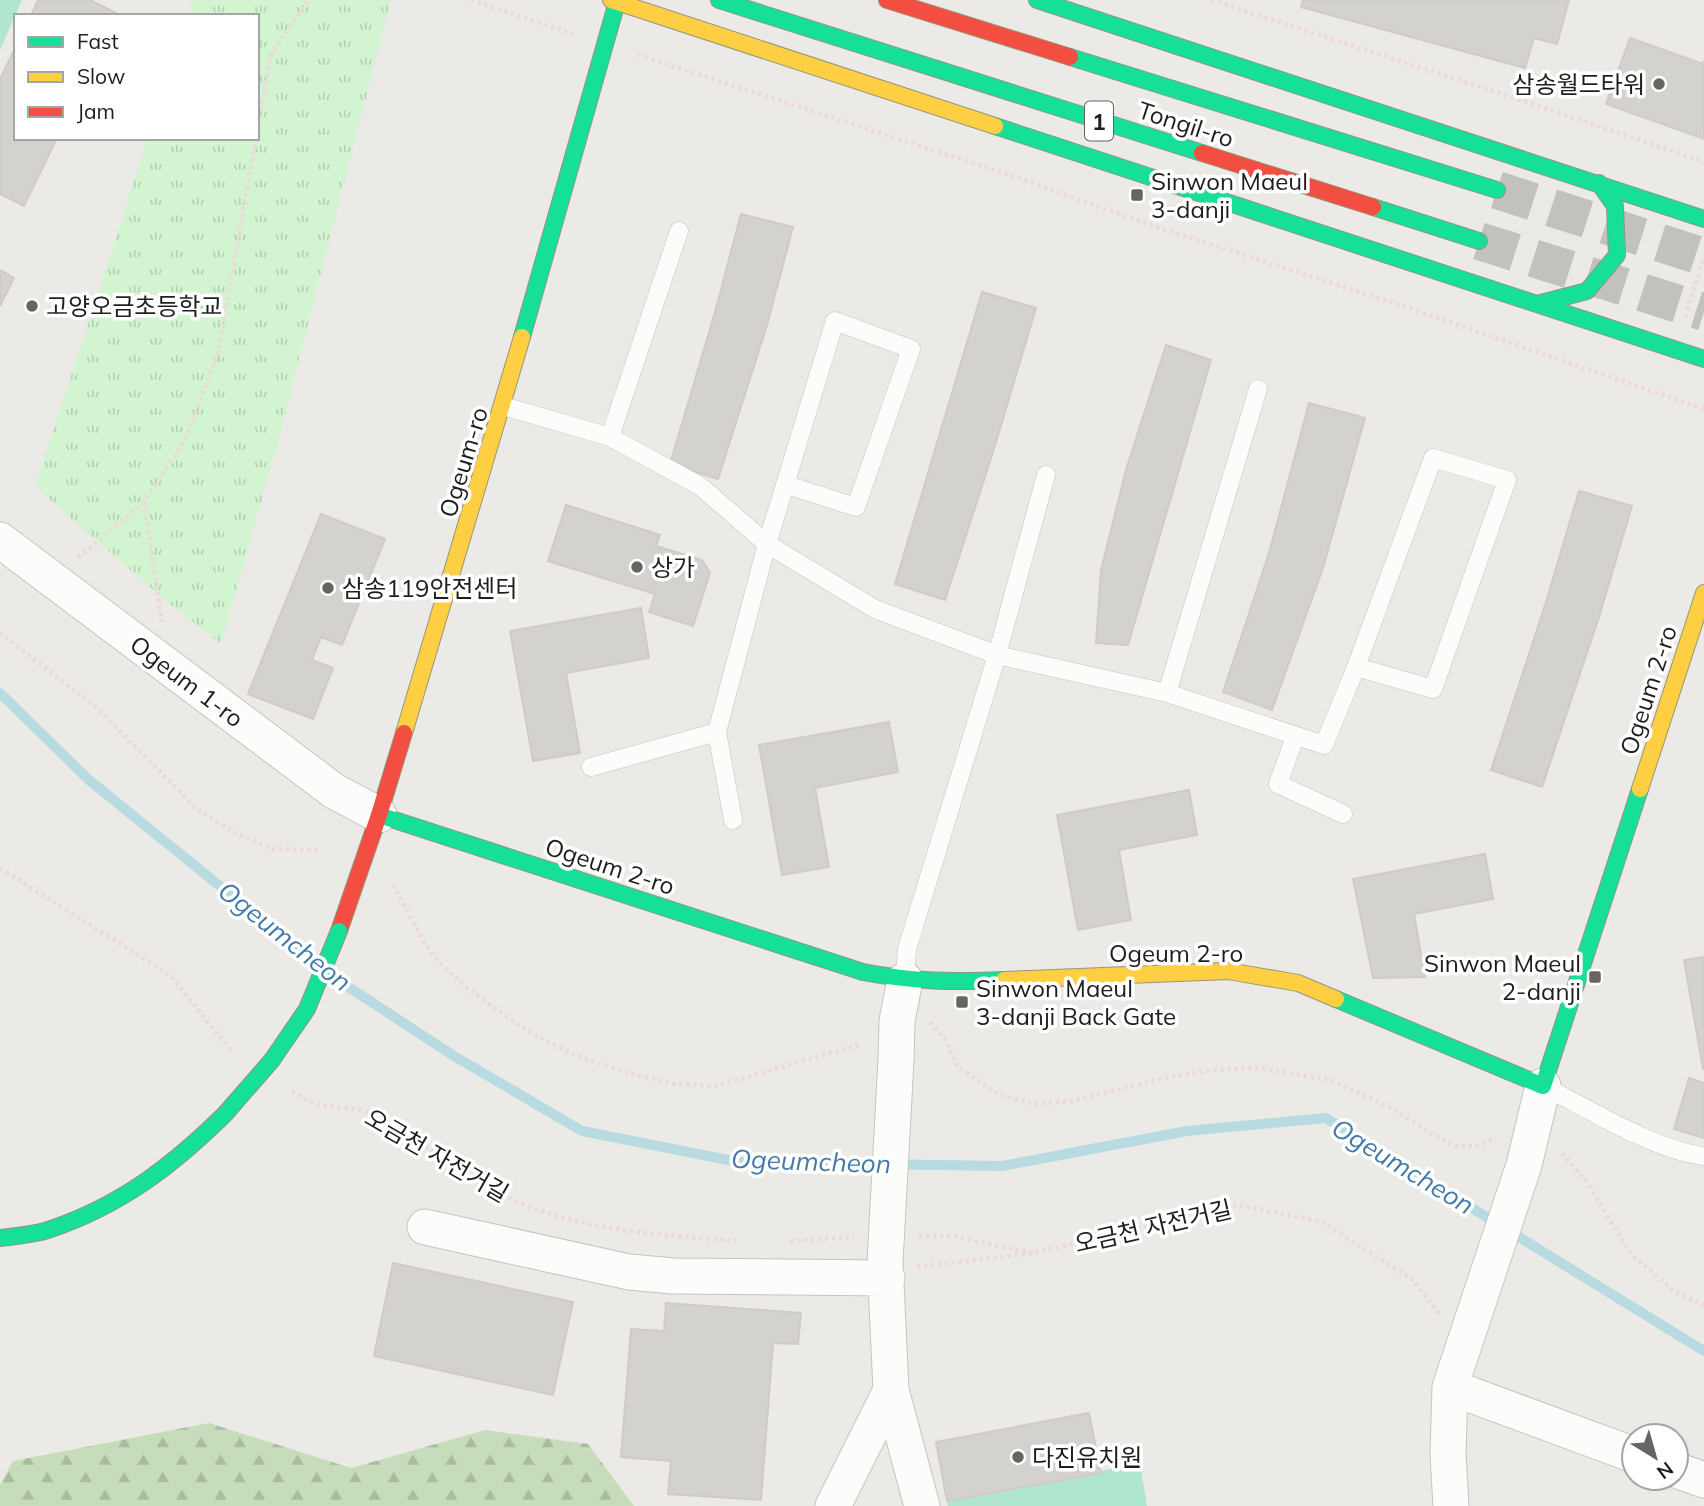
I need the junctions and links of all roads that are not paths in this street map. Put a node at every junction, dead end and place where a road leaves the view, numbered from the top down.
1 (719, 0) edge
2 (887, 0) edge
3 (1037, 0) edge
4 (614, 1) edge
5 (1599, 183) junction
6 (1497, 190) tunnel mouth
7 (1704, 205) edge
8 (1676, 210) junction
9 (1704, 219) edge
10 (679, 231) dead end
11 (1479, 241) tunnel mouth
12 (1537, 304) junction
13 (1704, 359) edge
14 (1258, 389) dead end
15 (503, 406) junction
16 (610, 437) junction
17 (1046, 475) dead end
18 (787, 485) junction
19 (0, 540) edge
20 (767, 544) junction
21 (1704, 593) edge
22 (997, 654) junction
23 (1356, 667) junction
24 (1167, 693) junction
25 (717, 732) junction
26 (1295, 737) junction
27 (591, 767) dead end
28 (1343, 814) dead end
29 (379, 815) junction
30 (733, 820) dead end
31 (905, 980) junction
32 (1543, 1086) junction
33 (1704, 1156) edge
34 (425, 1227) dead end
35 (0, 1238) edge
36 (892, 1269) junction
37 (1450, 1387) junction
38 (891, 1390) junction
39 (1620, 1450) edge
40 (832, 1506) edge
41 (922, 1506) edge
42 (1451, 1506) edge

1 - 11 main road, Tongil-ro / 1
2 - 6 main road, Tongil-ro / 1
3 - 5 main road
4 - 12 main road
4 - 15 main road, Ogeum-ro
5 - 8 main road
5 - 12 main road
7 - 8 main road
8 - 9 main road
10 - 16 lane
12 - 13 main road
14 - 24 lane
15 - 16 lane
15 - 29 main road, Ogeum-ro
16 - 20 lane
17 - 22 lane
18 - 18 lane
18 - 20 lane
19 - 29 street, Ogeum 1-ro
20 - 22 lane
20 - 25 lane
21 - 32 main road, Ogeum 2-ro
22 - 24 lane
22 - 31 lane
23 - 23 lane
23 - 26 lane
24 - 26 lane
25 - 27 lane
25 - 30 lane
26 - 28 lane
29 - 31 main road, Ogeum 2-ro
29 - 35 main road, Ogeum-ro, bridge
31 - 32 main road, Ogeum 2-ro
31 - 36 street, bridge
32 - 33 lane
32 - 37 street
34 - 36 street
36 - 38 street
37 - 39 street
37 - 42 street
38 - 40 street
38 - 41 street

